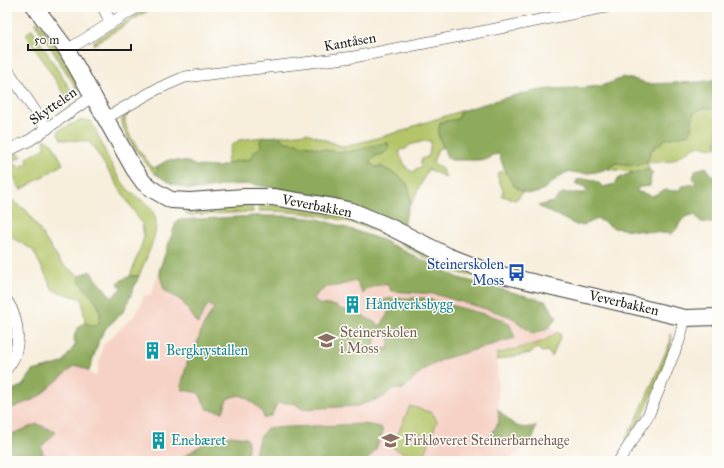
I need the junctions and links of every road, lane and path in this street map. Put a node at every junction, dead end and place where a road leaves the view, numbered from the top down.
1 (35, 7) edge
2 (103, 7) edge
3 (137, 7) edge
4 (606, 7) edge
5 (111, 23) junction
6 (67, 50) junction
7 (7, 69) edge
8 (93, 96) junction
9 (106, 118) junction
10 (47, 130) junction
11 (7, 151) edge
12 (7, 301) edge
13 (717, 317) edge
14 (684, 318) junction
15 (7, 368) edge
16 (619, 461) edge

1 - 6 street, Veverbakken
2 - 5 street
3 - 5 street
4 - 9 street, Kantåsen
5 - 6 street
6 - 8 street, Veverbakken
7 - 10 street
8 - 9 street, Veverbakken
8 - 10 street, Skyttelen
9 - 14 street, Veverbakken
10 - 11 street, Skyttelen
12 - 15 street
13 - 14 street, Veverbakken
14 - 16 street

